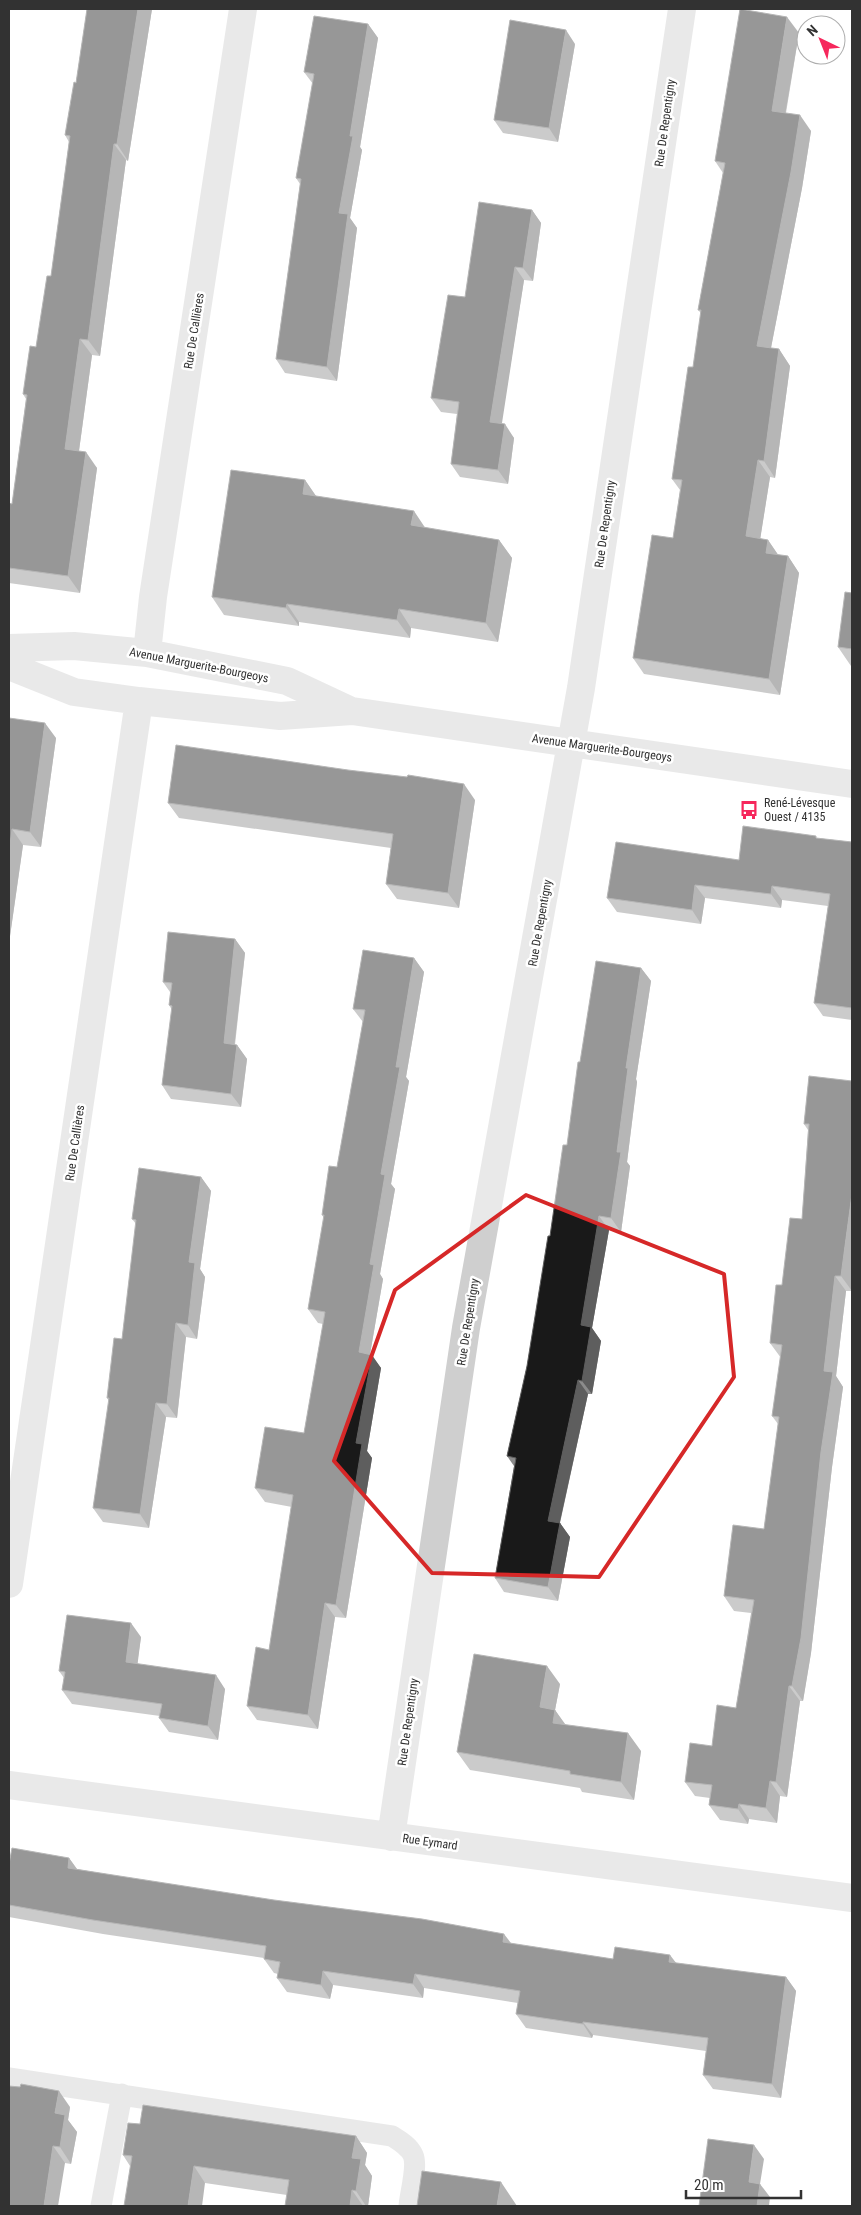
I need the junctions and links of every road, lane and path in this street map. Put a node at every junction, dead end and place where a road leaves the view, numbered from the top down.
1 (243, 9) edge
2 (682, 9) edge
3 (9, 648) edge
4 (147, 653) junction
5 (9, 666) edge
6 (139, 701) junction
7 (352, 712) junction
8 (571, 743) junction
9 (852, 784) edge
10 (9, 1584) edge
11 (9, 1785) edge
12 (391, 1837) junction
13 (852, 1898) edge
14 (9, 2078) edge
15 (122, 2094) junction
16 (101, 2206) edge
17 (408, 2206) edge

1 - 4 street, Rue De Callières
2 - 8 street, Rue De Repentigny
3 - 4 street, Avenue Marguerite-Bourgeoys
4 - 7 street, Avenue Marguerite-Bourgeoys
5 - 6 street, Avenue Marguerite-Bourgeoys
6 - 7 street, Avenue Marguerite-Bourgeoys
6 - 10 street, Rue De Callières
7 - 8 street, Avenue Marguerite-Bourgeoys
8 - 9 street, Avenue Marguerite-Bourgeoys
8 - 12 street, Rue De Repentigny
11 - 12 street, Rue Eymard
12 - 13 street, Rue Eymard
14 - 15 lane
15 - 16 lane
15 - 17 lane

